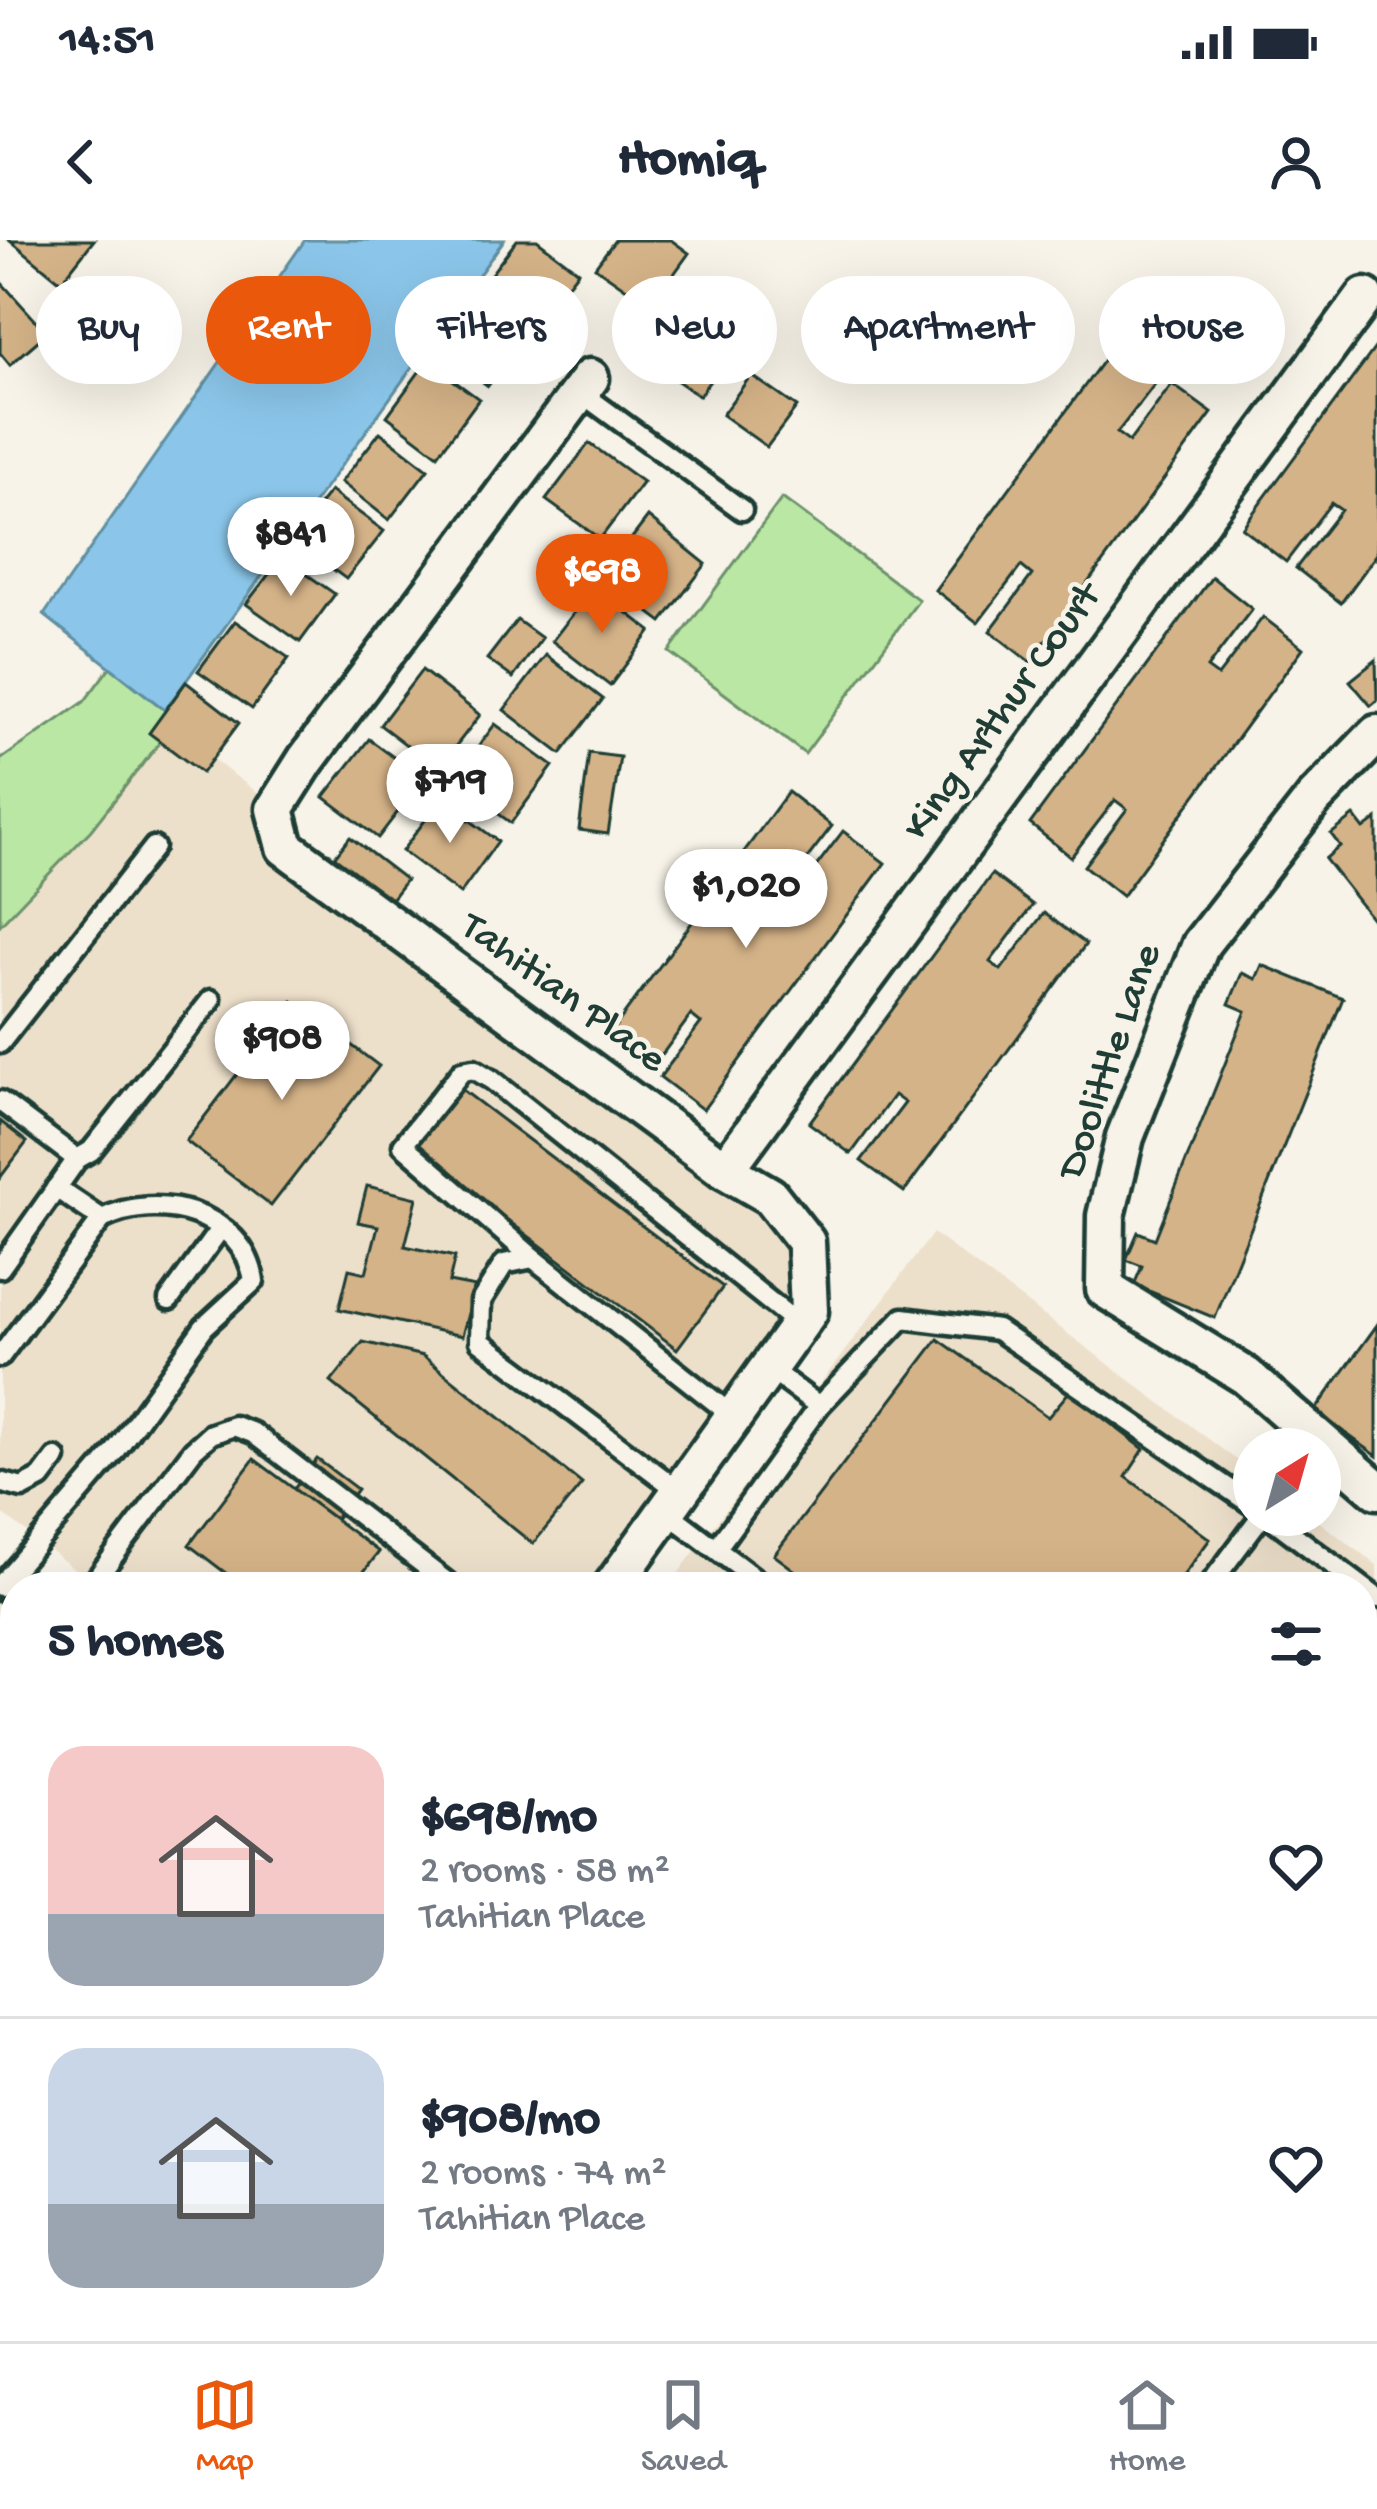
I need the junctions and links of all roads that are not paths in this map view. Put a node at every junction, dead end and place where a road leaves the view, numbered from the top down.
1 (1365, 297) dead end
2 (585, 385) joint
3 (742, 509) dead end
4 (1377, 734) edge
5 (154, 847) dead end
6 (211, 1000) dead end
7 (0, 1043) edge
8 (0, 1101) edge
9 (76, 1160) junction
10 (725, 1171) junction
11 (56, 1188) junction
12 (102, 1219) junction
13 (220, 1229) junction
14 (533, 1258) junction
15 (0, 1268) edge
16 (169, 1300) dead end
17 (799, 1324) junction
18 (0, 1357) edge
19 (767, 1368) junction
20 (819, 1406) junction
21 (733, 1416) junction
22 (56, 1458) dead end
23 (0, 1482) edge
24 (1377, 1490) edge
25 (1233, 1492) edge
26 (675, 1504) junction
27 (1248, 1536) edge
28 (1293, 1536) edge
29 (716, 1549) junction
30 (742, 1570) joint
31 (12, 1572) edge
32 (101, 1572) edge
33 (434, 1572) edge
34 (623, 1572) edge
35 (745, 1572) edge
36 (1220, 1572) edge
37 (1342, 1572) edge

1 - 10 street, King Arthur Court
2 - 3 lane
2 - 10 street, Tahitian Place
4 - 24 street, Doolittle Lane
5 - 7 lane
6 - 9 lane
8 - 9 lane
9 - 11 lane
10 - 17 street
11 - 12 lane
11 - 15 lane
12 - 13 lane
12 - 18 lane
13 - 16 lane
13 - 31 lane
14 - 17 lane
14 - 21 lane
14 - 26 lane
17 - 19 street
19 - 20 lane
19 - 21 street
20 - 25 lane
20 - 29 lane
21 - 26 street
22 - 23 lane
26 - 29 lane
26 - 34 street
27 - 36 lane
28 - 37 lane
29 - 30 lane
30 - 35 lane
32 - 33 lane

